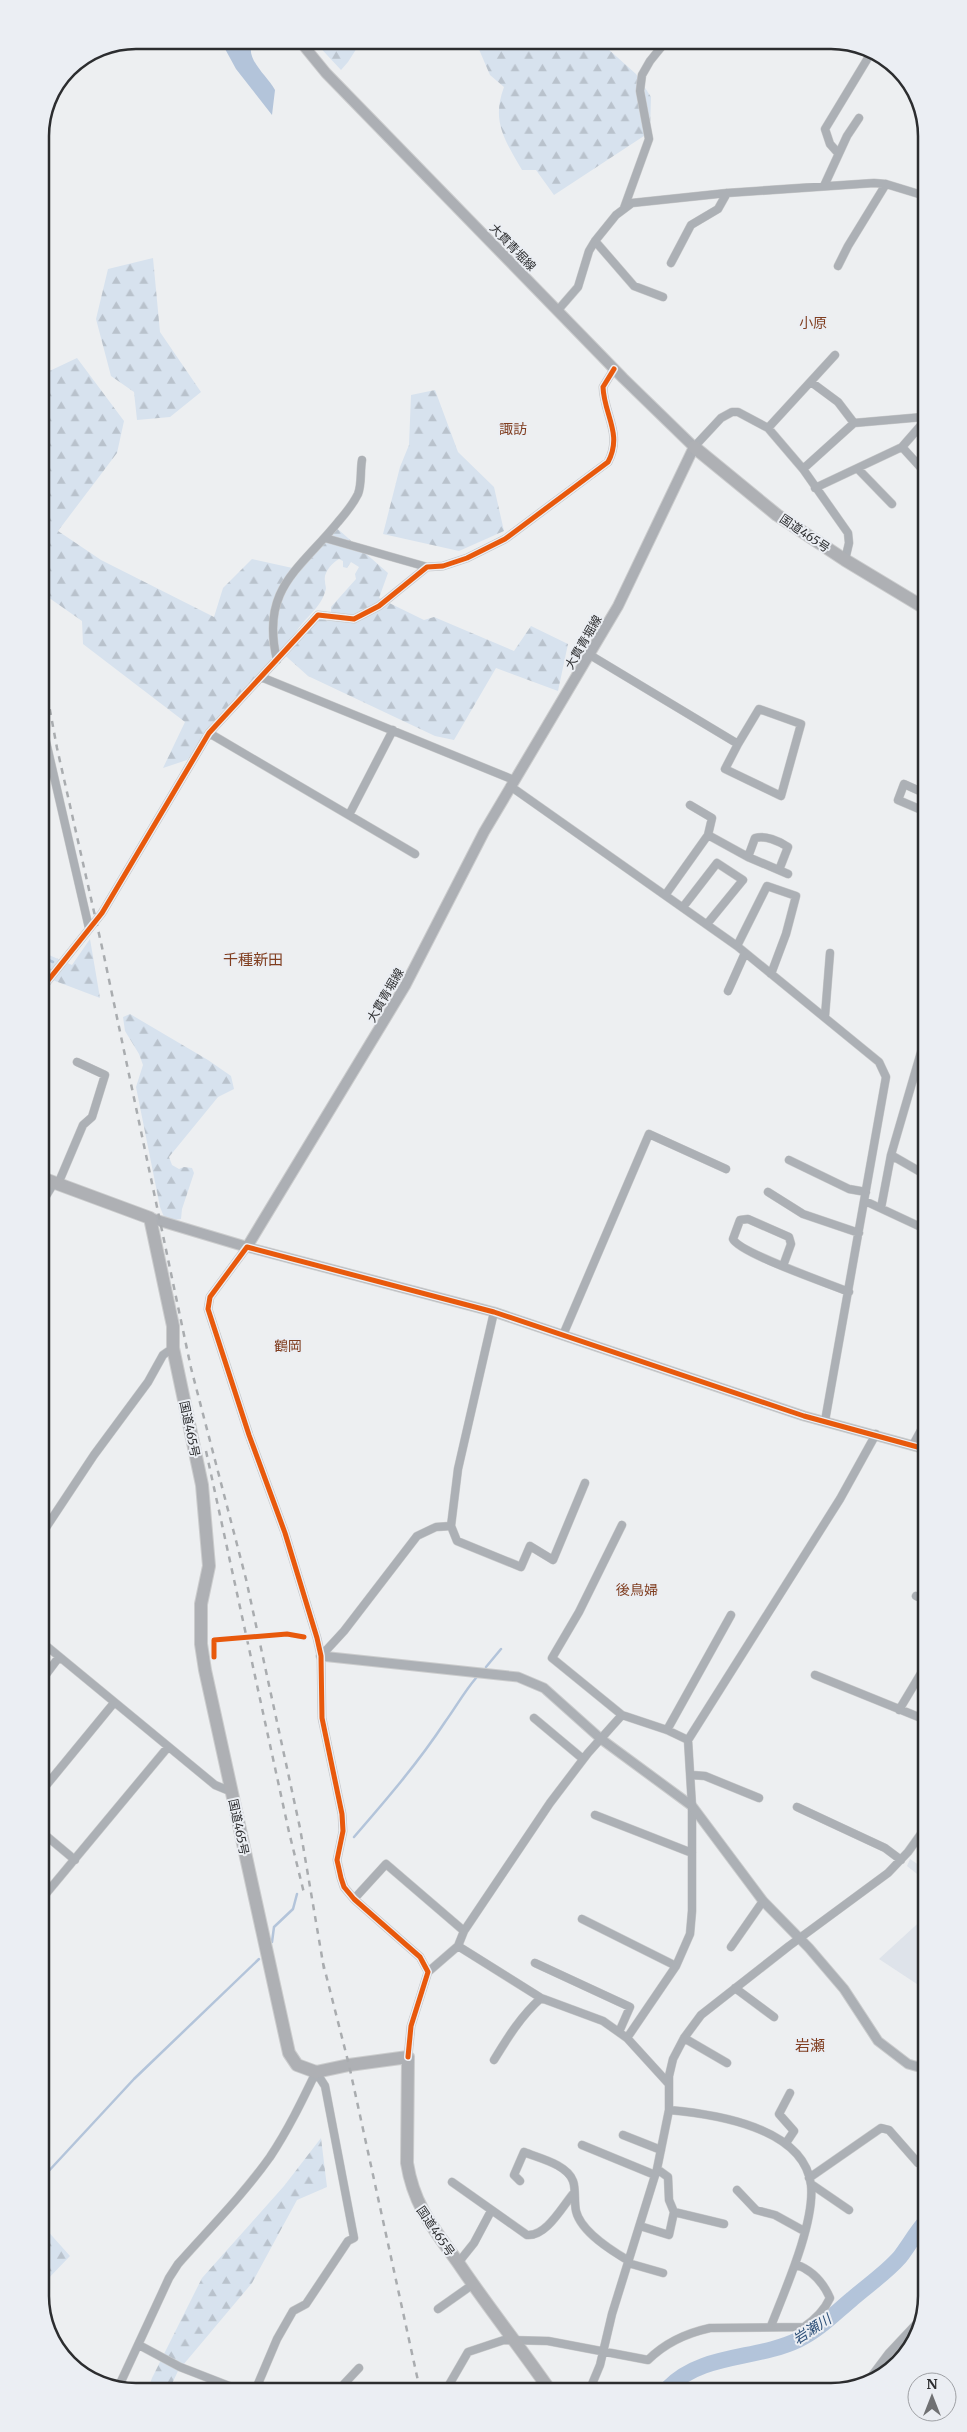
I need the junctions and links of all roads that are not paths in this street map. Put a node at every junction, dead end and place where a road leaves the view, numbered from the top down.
1 (306, 49) edge
2 (660, 49) edge
3 (868, 57) edge
4 (859, 118) dead end
5 (838, 154) junction
6 (886, 184) junction
7 (824, 186) junction
8 (727, 193) junction
9 (918, 194) edge
10 (624, 208) junction
11 (595, 241) junction
12 (671, 263) dead end
13 (838, 266) dead end
14 (663, 297) dead end
15 (558, 310) junction
16 (835, 354) dead end
17 (614, 369) junction
18 (811, 382) junction
19 (918, 417) edge
20 (854, 423) junction
21 (768, 428) junction
22 (918, 429) edge
23 (694, 447) junction
24 (902, 447) junction
25 (362, 460) dead end
26 (918, 465) edge
27 (803, 468) junction
28 (858, 469) junction
29 (815, 488) junction
30 (892, 504) dead end
31 (325, 538) junction
32 (845, 560) junction
33 (427, 568) junction
34 (918, 605) edge
35 (590, 655) junction
36 (277, 660) junction
37 (261, 677) junction
38 (393, 730) junction
39 (209, 733) junction
40 (738, 744) junction
41 (49, 751) edge
42 (512, 783) junction
43 (918, 790) edge
44 (690, 805) dead end
45 (918, 808) edge
46 (349, 814) junction
47 (708, 835) junction
48 (415, 854) dead end
49 (748, 857) junction
50 (779, 870) junction
51 (788, 874) dead end
52 (666, 894) junction
53 (683, 907) junction
54 (707, 924) junction
55 (89, 928) junction
56 (737, 946) junction
57 (745, 953) junction
58 (830, 953) dead end
59 (771, 974) junction
60 (49, 979) edge
61 (728, 991) dead end
62 (825, 1016) junction
63 (77, 1062) dead end
64 (918, 1063) edge
65 (891, 1155) junction
66 (788, 1160) dead end
67 (726, 1169) dead end
68 (918, 1171) edge
69 (51, 1181) edge
70 (768, 1192) dead end
71 (866, 1192) junction
72 (865, 1201) junction
73 (881, 1208) junction
74 (150, 1218) junction
75 (918, 1226) edge
76 (860, 1233) junction
77 (247, 1247) junction
78 (783, 1266) junction
79 (849, 1292) junction
80 (494, 1312) junction
81 (563, 1335) junction
82 (173, 1348) junction
83 (825, 1421) junction
84 (876, 1434) junction
85 (918, 1437) edge
86 (914, 1445) junction
87 (918, 1446) edge
88 (585, 1483) dead end
89 (49, 1523) edge
90 (622, 1525) dead end
91 (451, 1526) junction
92 (731, 1615) dead end
93 (49, 1649) edge
94 (320, 1656) junction
95 (58, 1658) junction
96 (49, 1670) edge
97 (815, 1675) dead end
98 (918, 1678) edge
99 (113, 1704) junction
100 (899, 1710) junction
101 (622, 1715) junction
102 (918, 1717) edge
103 (534, 1718) dead end
104 (667, 1730) junction
105 (601, 1739) junction
106 (688, 1740) junction
107 (168, 1747) junction
108 (583, 1759) junction
109 (692, 1775) junction
110 (49, 1782) edge
111 (232, 1792) junction
112 (759, 1798) dead end
113 (692, 1806) junction
114 (797, 1807) dead end
115 (595, 1815) dead end
116 (918, 1836) edge
117 (49, 1838) edge
118 (692, 1854) junction
119 (75, 1860) junction
120 (900, 1860) junction
121 (49, 1890) edge
122 (354, 1900) junction
123 (763, 1901) junction
124 (582, 1919) dead end
125 (464, 1931) junction
126 (800, 1939) junction
127 (458, 1946) junction
128 (731, 1947) dead end
129 (535, 1963) dead end
130 (676, 1966) junction
131 (428, 1972) junction
132 (736, 1988) junction
133 (541, 1998) junction
134 (774, 2017) dead end
135 (619, 2032) junction
136 (627, 2038) junction
137 (684, 2038) junction
138 (408, 2058) junction
139 (494, 2060) dead end
140 (727, 2063) dead end
141 (918, 2067) edge
142 (316, 2072) junction
143 (668, 2083) junction
144 (790, 2093) dead end
145 (669, 2110) junction
146 (623, 2135) dead end
147 (786, 2143) junction
148 (582, 2145) dead end
149 (661, 2150) junction
150 (918, 2163) dead end
151 (656, 2172) junction
152 (520, 2181) dead end
153 (810, 2181) junction
154 (452, 2182) dead end
155 (737, 2190) dead end
156 (574, 2194) junction
157 (849, 2210) dead end
158 (491, 2211) junction
159 (674, 2212) junction
160 (724, 2224) dead end
161 (640, 2226) junction
162 (804, 2231) junction
163 (629, 2262) junction
164 (458, 2263) junction
165 (795, 2264) junction
166 (663, 2273) dead end
167 (472, 2285) junction
168 (438, 2309) dead end
169 (771, 2326) junction
170 (913, 2328) edge
171 (513, 2340) junction
172 (140, 2345) junction
173 (602, 2352) junction
174 (359, 2368) dead end
175 (874, 2372) edge
176 (121, 2381) edge
177 (221, 2383) edge
178 (258, 2383) edge
179 (345, 2383) edge
180 (450, 2383) edge
181 (545, 2383) edge
182 (592, 2383) edge

1 - 15 main road, 大貫青堀線
2 - 10 street
3 - 5 street
4 - 5 street
5 - 7 street
6 - 7 street
6 - 9 street
6 - 13 street
7 - 8 street
8 - 10 street
8 - 12 street
10 - 11 street
11 - 14 street
11 - 15 street
15 - 17 main road, 大貫青堀線
16 - 18 street
17 - 23 main road, 大貫青堀線
17 - 33 street
18 - 20 street
18 - 21 street
19 - 20 street
20 - 27 street
21 - 23 street
21 - 27 street
22 - 24 street
23 - 32 highway, 国道465号
23 - 35 main road, 大貫青堀線
24 - 26 street
24 - 28 street
25 - 31 street
27 - 29 street
28 - 29 street
28 - 30 street
29 - 32 street
31 - 33 street
31 - 36 street
32 - 34 highway, 国道465号
33 - 36 street
35 - 40 street
35 - 42 main road, 大貫青堀線
36 - 37 street
37 - 38 street
37 - 39 street
38 - 42 street
38 - 46 street
39 - 46 street
39 - 55 street
40 - 40 street
41 - 55 street
42 - 52 street
42 - 77 main road, 大貫青堀線
43 - 45 street
44 - 47 street
46 - 48 street
47 - 49 street
47 - 52 street
49 - 50 street
49 - 50 street
50 - 51 street
52 - 53 street
53 - 54 street
53 - 54 street
54 - 56 street
55 - 60 street
56 - 57 street
56 - 59 street
57 - 59 street
57 - 61 street
58 - 62 street
59 - 62 street
62 - 71 street
63 - 69 street
64 - 65 street
65 - 68 street
65 - 73 street
66 - 71 street
67 - 81 street
69 - 74 highway
70 - 76 street
71 - 72 street
72 - 73 street
72 - 76 street
73 - 75 street
74 - 77 main road
74 - 82 highway, 国道465号
76 - 79 street
77 - 80 street
77 - 94 street
78 - 78 street
78 - 79 street
79 - 83 street
80 - 81 street
80 - 91 street
81 - 83 street
82 - 89 street
82 - 111 highway, 国道465号
83 - 84 street
84 - 86 street
84 - 106 street
85 - 86 street
86 - 87 street
88 - 91 street
90 - 101 street
91 - 94 street
92 - 104 street
93 - 95 street
94 - 105 street
94 - 122 street
95 - 96 street
95 - 99 street
97 - 100 street
98 - 100 street
99 - 107 street
99 - 110 street
100 - 102 street
101 - 104 street
101 - 105 street
103 - 108 street
104 - 106 street
105 - 108 street
105 - 113 street
106 - 109 street
107 - 111 street
107 - 119 street
108 - 125 street
109 - 112 street
109 - 113 street
111 - 142 highway, 国道465号
113 - 118 street
113 - 123 street
114 - 120 street
115 - 118 street
116 - 120 street
117 - 119 street
118 - 130 street
119 - 121 street
120 - 126 street
122 - 125 street
122 - 131 street
123 - 126 street
123 - 128 street
124 - 130 street
125 - 127 street
126 - 132 street
126 - 141 street
127 - 131 street
127 - 133 street
129 - 135 street
130 - 136 street
131 - 138 street
132 - 134 street
132 - 137 street
133 - 135 street
133 - 139 street
135 - 136 street
136 - 143 street
137 - 140 street
137 - 143 street
138 - 142 highway
138 - 164 highway, 国道465号
142 - 172 street
142 - 178 street
143 - 145 street
144 - 147 street
145 - 147 street
145 - 149 street
146 - 149 street
147 - 153 street
148 - 151 street
149 - 151 street
150 - 153 street
151 - 159 street
151 - 161 street
152 - 156 street
153 - 157 street
153 - 162 street
154 - 158 street
155 - 162 street
156 - 158 street
156 - 163 street
158 - 164 street
159 - 160 street
159 - 161 street
161 - 163 street
162 - 165 street
163 - 166 street
163 - 173 street
164 - 167 highway, 国道465号
165 - 169 street
165 - 169 street
167 - 168 street
167 - 171 highway, 国道465号
169 - 173 street
170 - 175 street
171 - 173 street
171 - 180 street
171 - 181 highway, 国道465号
172 - 176 street
172 - 177 street
173 - 182 street
174 - 179 street

